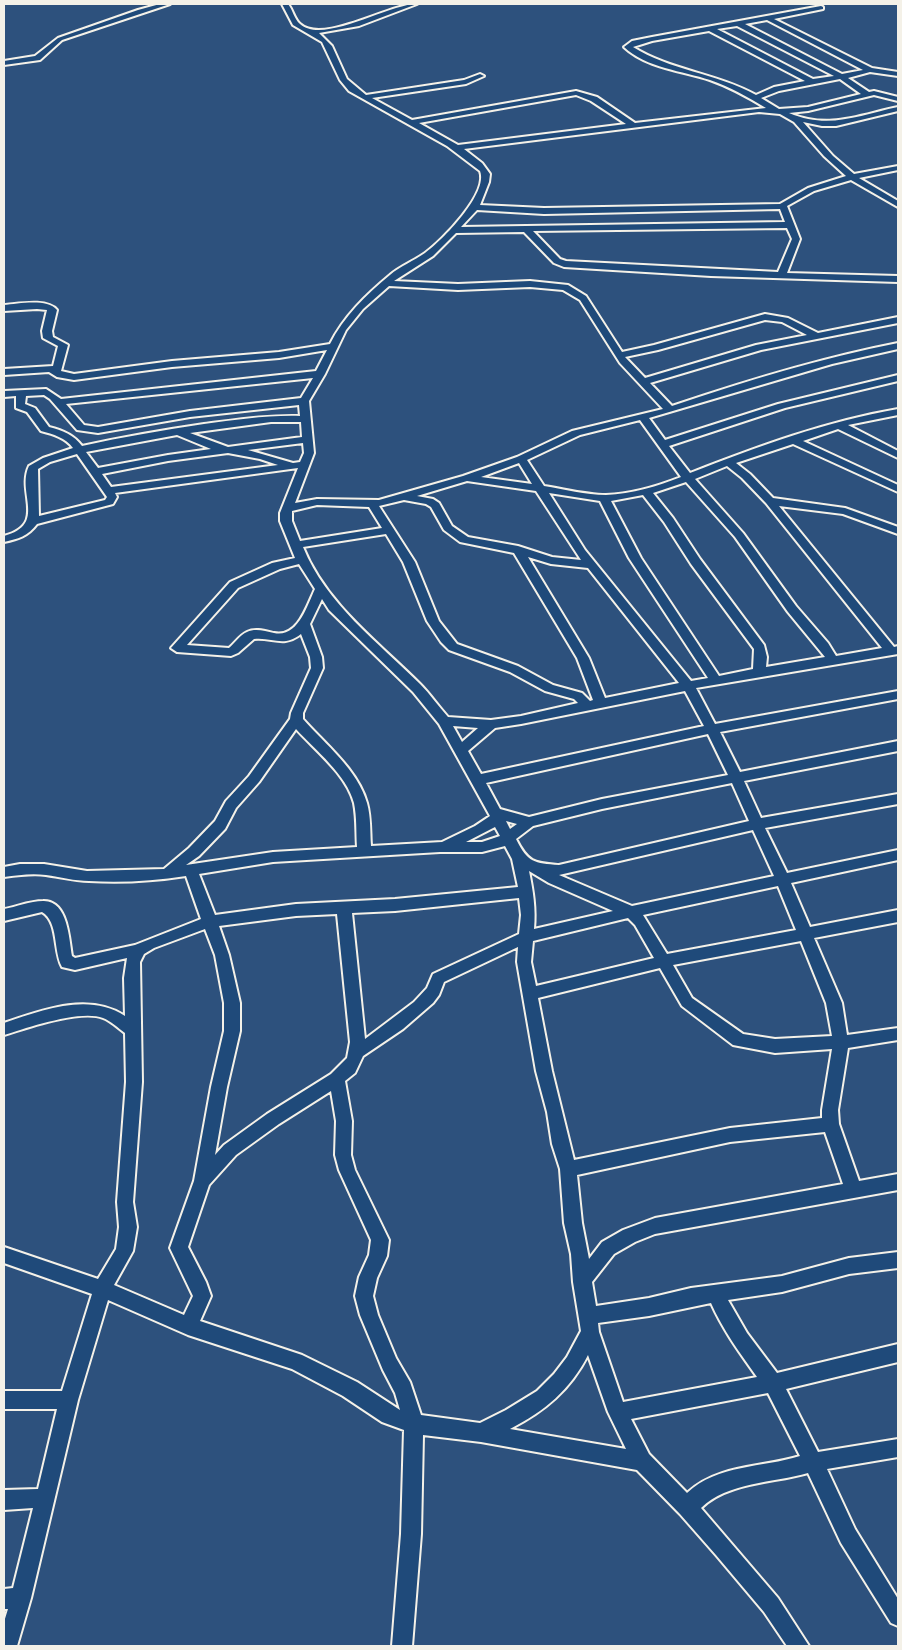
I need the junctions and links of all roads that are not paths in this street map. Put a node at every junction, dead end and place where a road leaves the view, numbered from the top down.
1 (166, 4) edge
2 (285, 4) edge
3 (414, 4) edge
4 (821, 8) dead end
5 (768, 18) junction
6 (739, 24) junction
7 (711, 29) junction
8 (314, 32) junction
9 (4, 62) edge
10 (870, 70) junction
11 (898, 74) edge
12 (480, 76) dead end
13 (842, 77) junction
14 (814, 82) junction
15 (868, 95) junction
16 (366, 97) junction
17 (756, 98) junction
18 (898, 98) edge
19 (898, 109) edge
20 (777, 111) junction
21 (793, 117) junction
22 (414, 122) junction
23 (632, 126) junction
24 (456, 148) junction
25 (898, 168) edge
26 (853, 177) junction
27 (898, 205) edge
28 (783, 206) junction
29 (475, 207) junction
30 (791, 225) junction
31 (454, 230) junction
32 (526, 230) junction
33 (782, 275) junction
34 (898, 279) edge
35 (388, 284) junction
36 (4, 308) edge
37 (898, 320) edge
38 (817, 336) junction
39 (333, 346) junction
40 (898, 346) edge
41 (619, 355) junction
42 (56, 371) junction
43 (4, 372) edge
44 (320, 374) junction
45 (898, 378) edge
46 (643, 382) junction
47 (21, 392) junction
48 (4, 394) edge
49 (304, 401) junction
50 (59, 402) junction
51 (670, 410) junction
52 (894, 413) edge
53 (642, 416) junction
54 (306, 419) junction
55 (898, 422) edge
56 (839, 424) junction
57 (178, 432) junction
58 (308, 439) junction
59 (793, 440) junction
60 (664, 444) junction
61 (79, 450) junction
62 (226, 450) junction
63 (898, 455) edge
64 (521, 459) junction
65 (728, 462) junction
66 (306, 464) junction
67 (292, 466) junction
68 (96, 472) junction
69 (467, 478) junction
70 (688, 478) junction
71 (539, 488) junction
72 (898, 490) edge
73 (110, 491) junction
74 (646, 492) junction
75 (402, 497) junction
76 (604, 498) junction
77 (770, 501) junction
78 (372, 504) junction
79 (289, 508) junction
80 (33, 521) junction
81 (388, 530) junction
82 (898, 531) edge
83 (4, 539) edge
84 (296, 545) junction
85 (518, 550) junction
86 (302, 560) junction
87 (592, 565) junction
88 (321, 589) junction
89 (304, 624) junction
90 (895, 651) edge
91 (833, 661) junction
92 (758, 672) junction
93 (717, 682) junction
94 (689, 687) junction
95 (898, 695) edge
96 (594, 705) junction
97 (296, 720) junction
98 (444, 721) junction
99 (492, 724) junction
100 (711, 729) junction
101 (898, 746) edge
102 (461, 750) junction
103 (735, 777) junction
104 (478, 780) junction
105 (898, 799) edge
106 (497, 816) junction
107 (529, 822) junction
108 (756, 824) junction
109 (508, 838) junction
110 (440, 846) junction
111 (364, 850) junction
112 (898, 855) edge
113 (519, 859) junction
114 (535, 868) junction
115 (190, 869) junction
116 (4, 872) edge
117 (166, 874) junction
118 (783, 880) junction
119 (526, 892) junction
120 (344, 908) junction
121 (631, 912) junction
122 (4, 915) edge
123 (898, 916) edge
124 (209, 922) junction
125 (807, 935) junction
126 (526, 937) junction
127 (138, 950) junction
128 (664, 960) junction
129 (530, 994) junction
130 (4, 1029) edge
131 (134, 1031) junction
132 (898, 1034) edge
133 (841, 1042) junction
134 (356, 1052) junction
135 (336, 1079) junction
136 (831, 1124) junction
137 (568, 1169) junction
138 (202, 1181) junction
139 (898, 1182) edge
140 (853, 1190) junction
141 (4, 1255) edge
142 (898, 1260) edge
143 (582, 1282) junction
144 (102, 1289) junction
145 (716, 1292) junction
146 (589, 1324) junction
147 (188, 1326) junction
148 (898, 1353) edge
149 (773, 1383) junction
150 (4, 1400) edge
151 (69, 1400) junction
152 (617, 1412) junction
153 (414, 1424) junction
154 (481, 1433) junction
155 (898, 1448) edge
156 (642, 1461) junction
157 (812, 1462) junction
158 (44, 1498) junction
159 (4, 1500) edge
160 (687, 1507) junction
161 (12, 1598) edge
162 (898, 1616) edge
163 (793, 1644) edge
164 (7, 1646) edge
165 (402, 1646) edge

1 - 9 street
2 - 8 street
3 - 8 street
4 - 5 street
5 - 6 street
5 - 10 street
6 - 7 street
6 - 13 street
7 - 14 street
7 - 17 street
8 - 16 street
10 - 11 street
10 - 13 street
12 - 16 street
13 - 14 street
13 - 15 street
14 - 17 street
15 - 18 street
15 - 20 street
16 - 22 street
17 - 20 street
19 - 21 street
20 - 21 street
20 - 23 street
21 - 26 street
22 - 23 street
22 - 24 street
23 - 24 street
24 - 29 street
25 - 26 street
26 - 27 street
26 - 28 street
28 - 29 street
28 - 30 street
29 - 31 street
30 - 32 street
30 - 33 street
31 - 32 street
31 - 35 street
32 - 33 street
33 - 34 street
35 - 39 street
35 - 41 street
36 - 42 street
37 - 38 street
38 - 41 street
38 - 46 street
39 - 42 street
39 - 44 street
40 - 51 street
41 - 46 street
42 - 43 street
44 - 49 street
44 - 50 street
45 - 60 street
46 - 51 street
47 - 48 street
47 - 50 street
47 - 61 street
49 - 50 street
49 - 54 street
51 - 53 street
52 - 55 street
52 - 56 street
53 - 60 street
53 - 64 street
54 - 57 street
54 - 58 street
56 - 59 street
56 - 63 street
57 - 61 street
57 - 62 street
58 - 62 street
58 - 66 street
59 - 65 street
59 - 72 street
60 - 70 street
61 - 68 street
61 - 80 street
62 - 67 street
62 - 68 street
64 - 69 street
64 - 71 street
65 - 70 street
65 - 77 street
66 - 67 street
66 - 79 street
67 - 73 street
68 - 73 street
69 - 71 street
69 - 75 street
70 - 74 street
70 - 91 street
71 - 76 street
71 - 87 street
73 - 80 street
74 - 76 street
74 - 92 street
75 - 78 street
75 - 85 street
76 - 93 street
77 - 82 street
77 - 90 street
78 - 79 street
78 - 81 street
79 - 84 street
80 - 83 street
81 - 84 street
81 - 96 street
84 - 86 street
85 - 87 street
85 - 96 street
86 - 88 street
86 - 89 street
87 - 94 street
88 - 89 street
88 - 98 street
89 - 97 street
90 - 91 street
91 - 92 street
92 - 93 street
93 - 94 street
94 - 96 street
94 - 100 street
95 - 100 street
96 - 99 street
97 - 111 street
97 - 117 street
98 - 99 street
98 - 102 street
99 - 102 street
100 - 103 street
100 - 104 street
101 - 103 street
102 - 104 street
103 - 107 street
103 - 108 street
104 - 106 street
105 - 108 street
106 - 107 street
106 - 109 street
106 - 110 street
107 - 109 street
108 - 114 street
108 - 118 street
109 - 110 street
109 - 113 street
110 - 111 street
111 - 115 street
112 - 118 street
113 - 114 street
113 - 119 street
114 - 121 street
115 - 117 street
115 - 124 street
116 - 117 street
118 - 121 street
118 - 125 street
119 - 120 street
119 - 126 street
120 - 124 street
120 - 134 street
121 - 126 street
121 - 128 street
122 - 127 street
123 - 125 street
124 - 127 street
124 - 138 street
125 - 128 street
125 - 133 street
126 - 129 street
126 - 134 street
127 - 131 street
128 - 129 street
128 - 133 street
129 - 137 street
130 - 131 street
131 - 144 street
132 - 133 street
133 - 136 street
134 - 135 street
135 - 138 street
135 - 153 street
136 - 137 street
136 - 140 street
137 - 143 street
138 - 147 street
139 - 140 street
140 - 143 street
141 - 144 street
142 - 145 street
143 - 146 street
144 - 147 street
144 - 151 street
145 - 146 street
145 - 149 street
146 - 152 street
146 - 154 street
147 - 153 street
148 - 149 street
149 - 152 street
149 - 157 street
150 - 151 street
151 - 158 street
152 - 156 street
153 - 154 street
153 - 165 street
154 - 156 street
155 - 157 street
156 - 160 street
157 - 160 street
157 - 162 street
158 - 159 street
158 - 161 street
160 - 163 street
161 - 164 street

